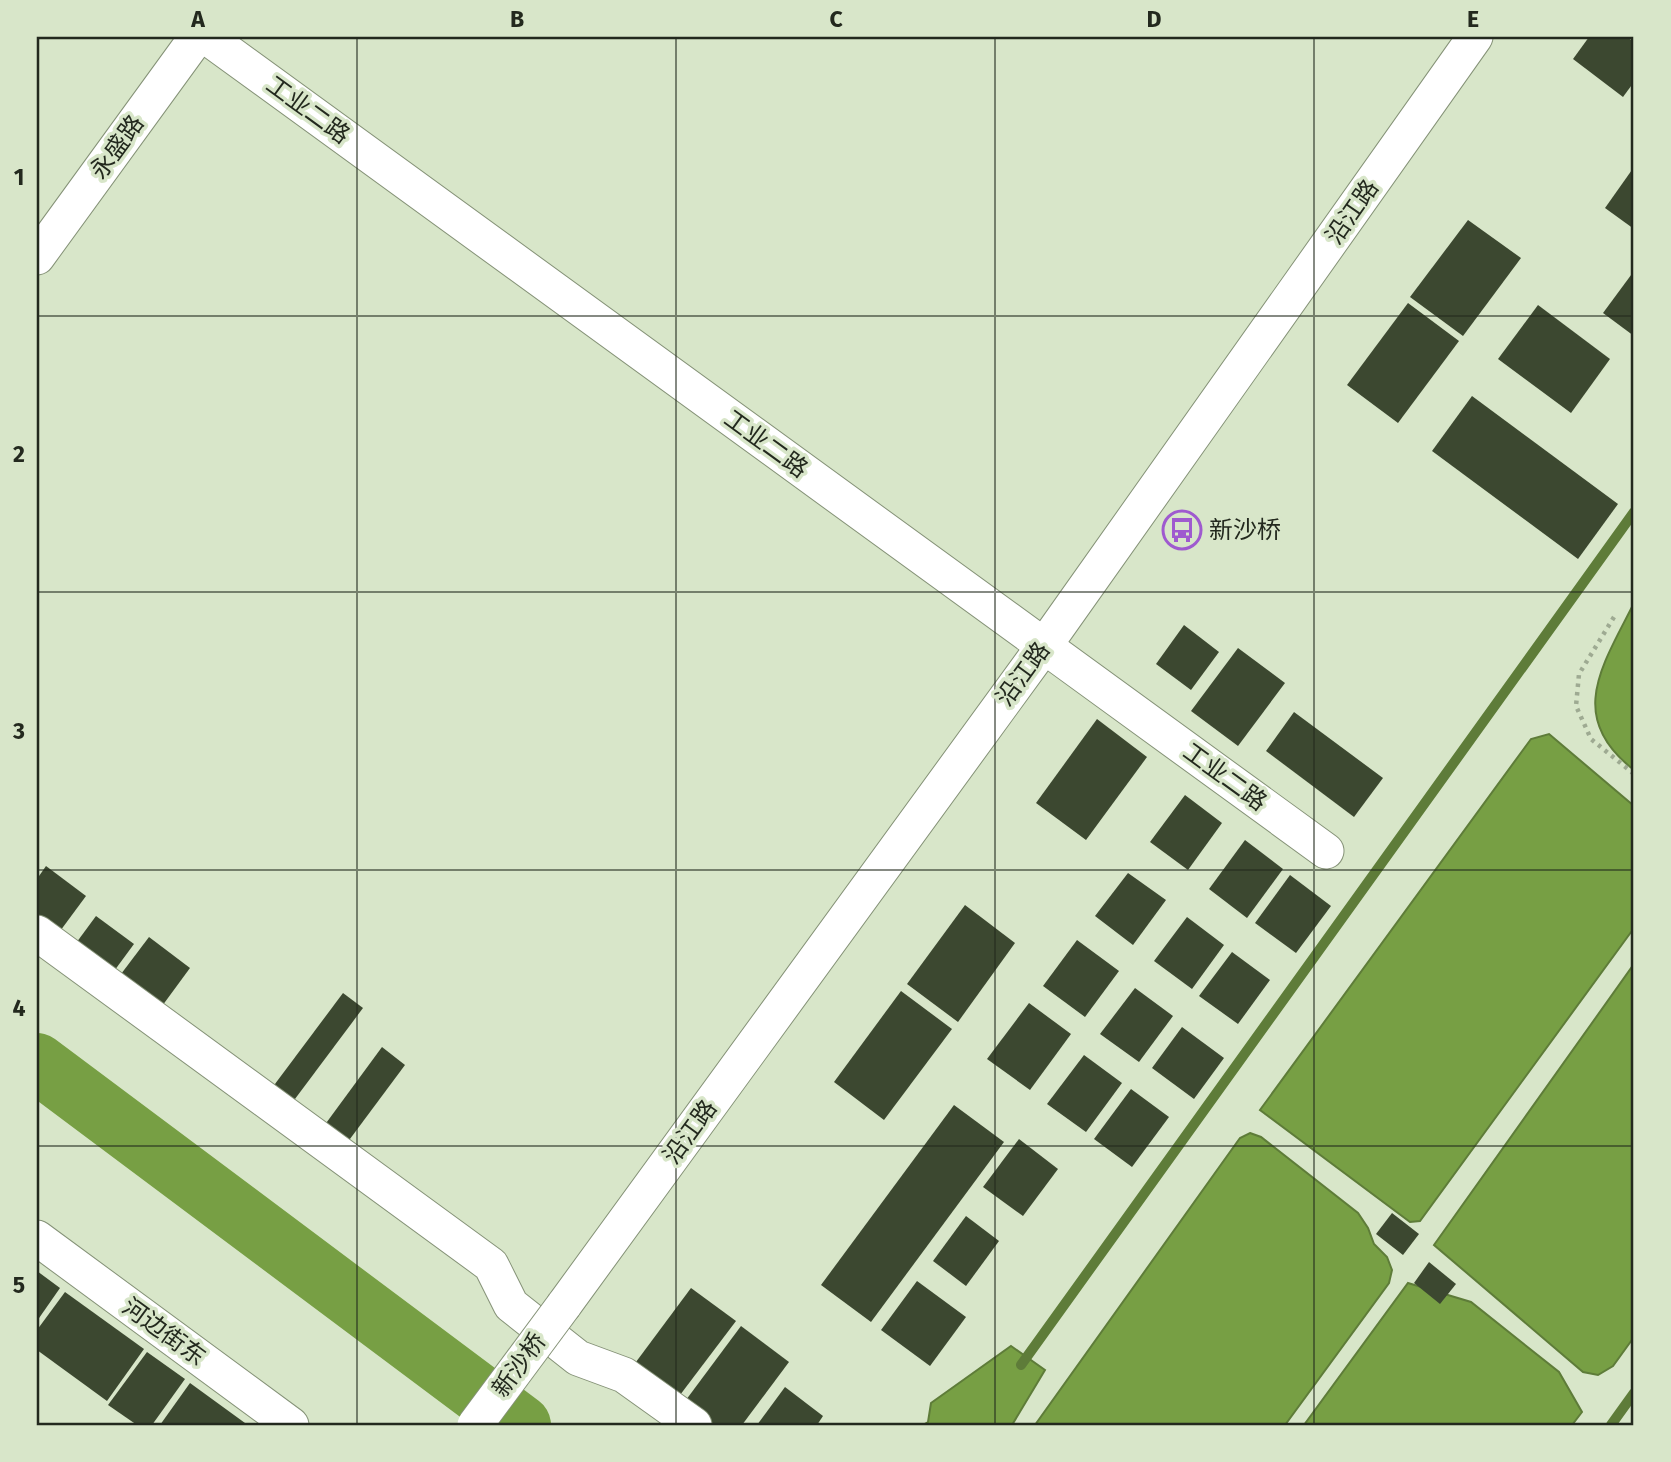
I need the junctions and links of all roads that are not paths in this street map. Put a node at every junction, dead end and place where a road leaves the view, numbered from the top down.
1 (197, 37) edge
2 (207, 37) edge
3 (1475, 37) edge
4 (37, 257) edge
5 (1044, 646) junction
6 (1326, 851) dead end
7 (37, 933) edge
8 (37, 1238) edge
9 (564, 1305) joint
10 (291, 1425) edge
11 (475, 1425) edge
12 (694, 1425) edge

1 - 4 street, 永盛路
2 - 5 street, 工业二路
3 - 5 street, 沿江路
5 - 6 street, 工业二路
5 - 9 street, 沿江路
7 - 12 street
8 - 10 street, 河边街东
9 - 11 street, 新沙桥, bridge

